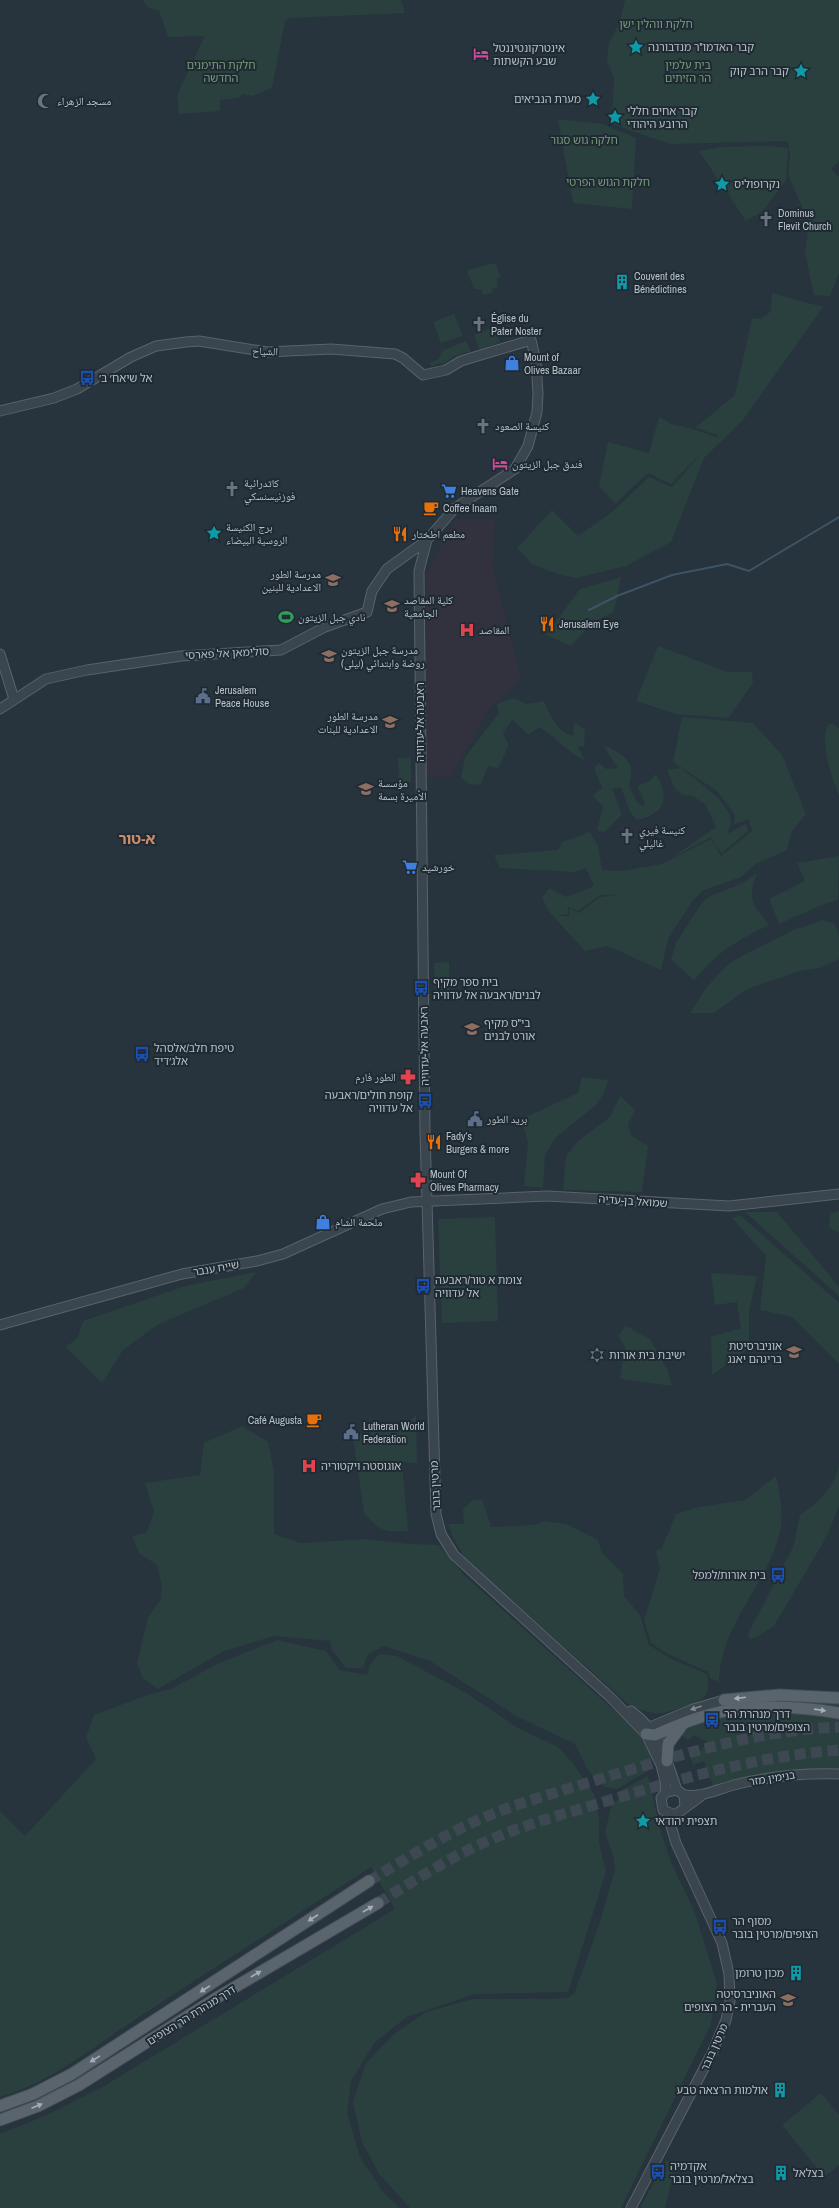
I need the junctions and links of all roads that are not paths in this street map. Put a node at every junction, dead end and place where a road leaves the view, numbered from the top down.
1 (531, 340) joint
2 (0, 411) edge
3 (427, 540) junction
4 (0, 654) edge
5 (14, 699) junction
6 (0, 709) edge
7 (839, 1194) edge
8 (426, 1201) junction
9 (0, 1325) edge
10 (610, 1697) junction
11 (839, 1698) edge
12 (724, 1700) joint
13 (839, 1713) edge
14 (637, 1716) junction
15 (669, 1718) junction
16 (685, 1722) junction
17 (650, 1732) junction
18 (667, 1761) junction
19 (839, 1774) edge
20 (666, 1792) junction
21 (680, 1792) junction
22 (707, 1793) junction
23 (682, 1810) junction
24 (667, 1813) junction
25 (682, 1854) junction
26 (369, 1881) tunnel mouth
27 (378, 1902) tunnel mouth
28 (0, 2106) edge
29 (0, 2120) edge
30 (630, 2208) edge

1 - 2 street, الشياح
1 - 3 street, ראבעה אל-עדוויה
3 - 5 street, סולימאן אל פארסי
3 - 8 street, ראבעה אל-עדוויה
4 - 5 street
5 - 6 street
7 - 8 street, שמואל בן-עדיה
8 - 9 street, שייח ענבר
8 - 10 street, מרטין בובר
10 - 14 street, מרטין בובר
10 - 17 street, מרטין בובר
11 -> 12 main road
12 -> 15 street
16 -> 13 main road
14 - 15 street
14 - 17 street, מרטין בובר
15 - 17 street
16 - 17 main road
16 - 18 main road
17 - 18 street, מרטין בובר
17 - 20 street, מרטין בובר
18 - 21 street, מרטין בובר
19 - 22 street, בנימין מזר
20 - 21 street, בנימין מזר
20 - 24 street, מרטין בובר
21 - 22 street, בנימין מזר
21 - 23 street, מרטין בובר
22 - 23 street, בנימין מזר
23 - 24 street
23 - 25 street, מרטין בובר
24 - 25 street, מרטין בובר
25 - 30 street, מרטין בובר
26 -> 28 main road, דרך מנהרת הר הצופים
29 -> 27 main road, דרך מנהרת הר הצופים

